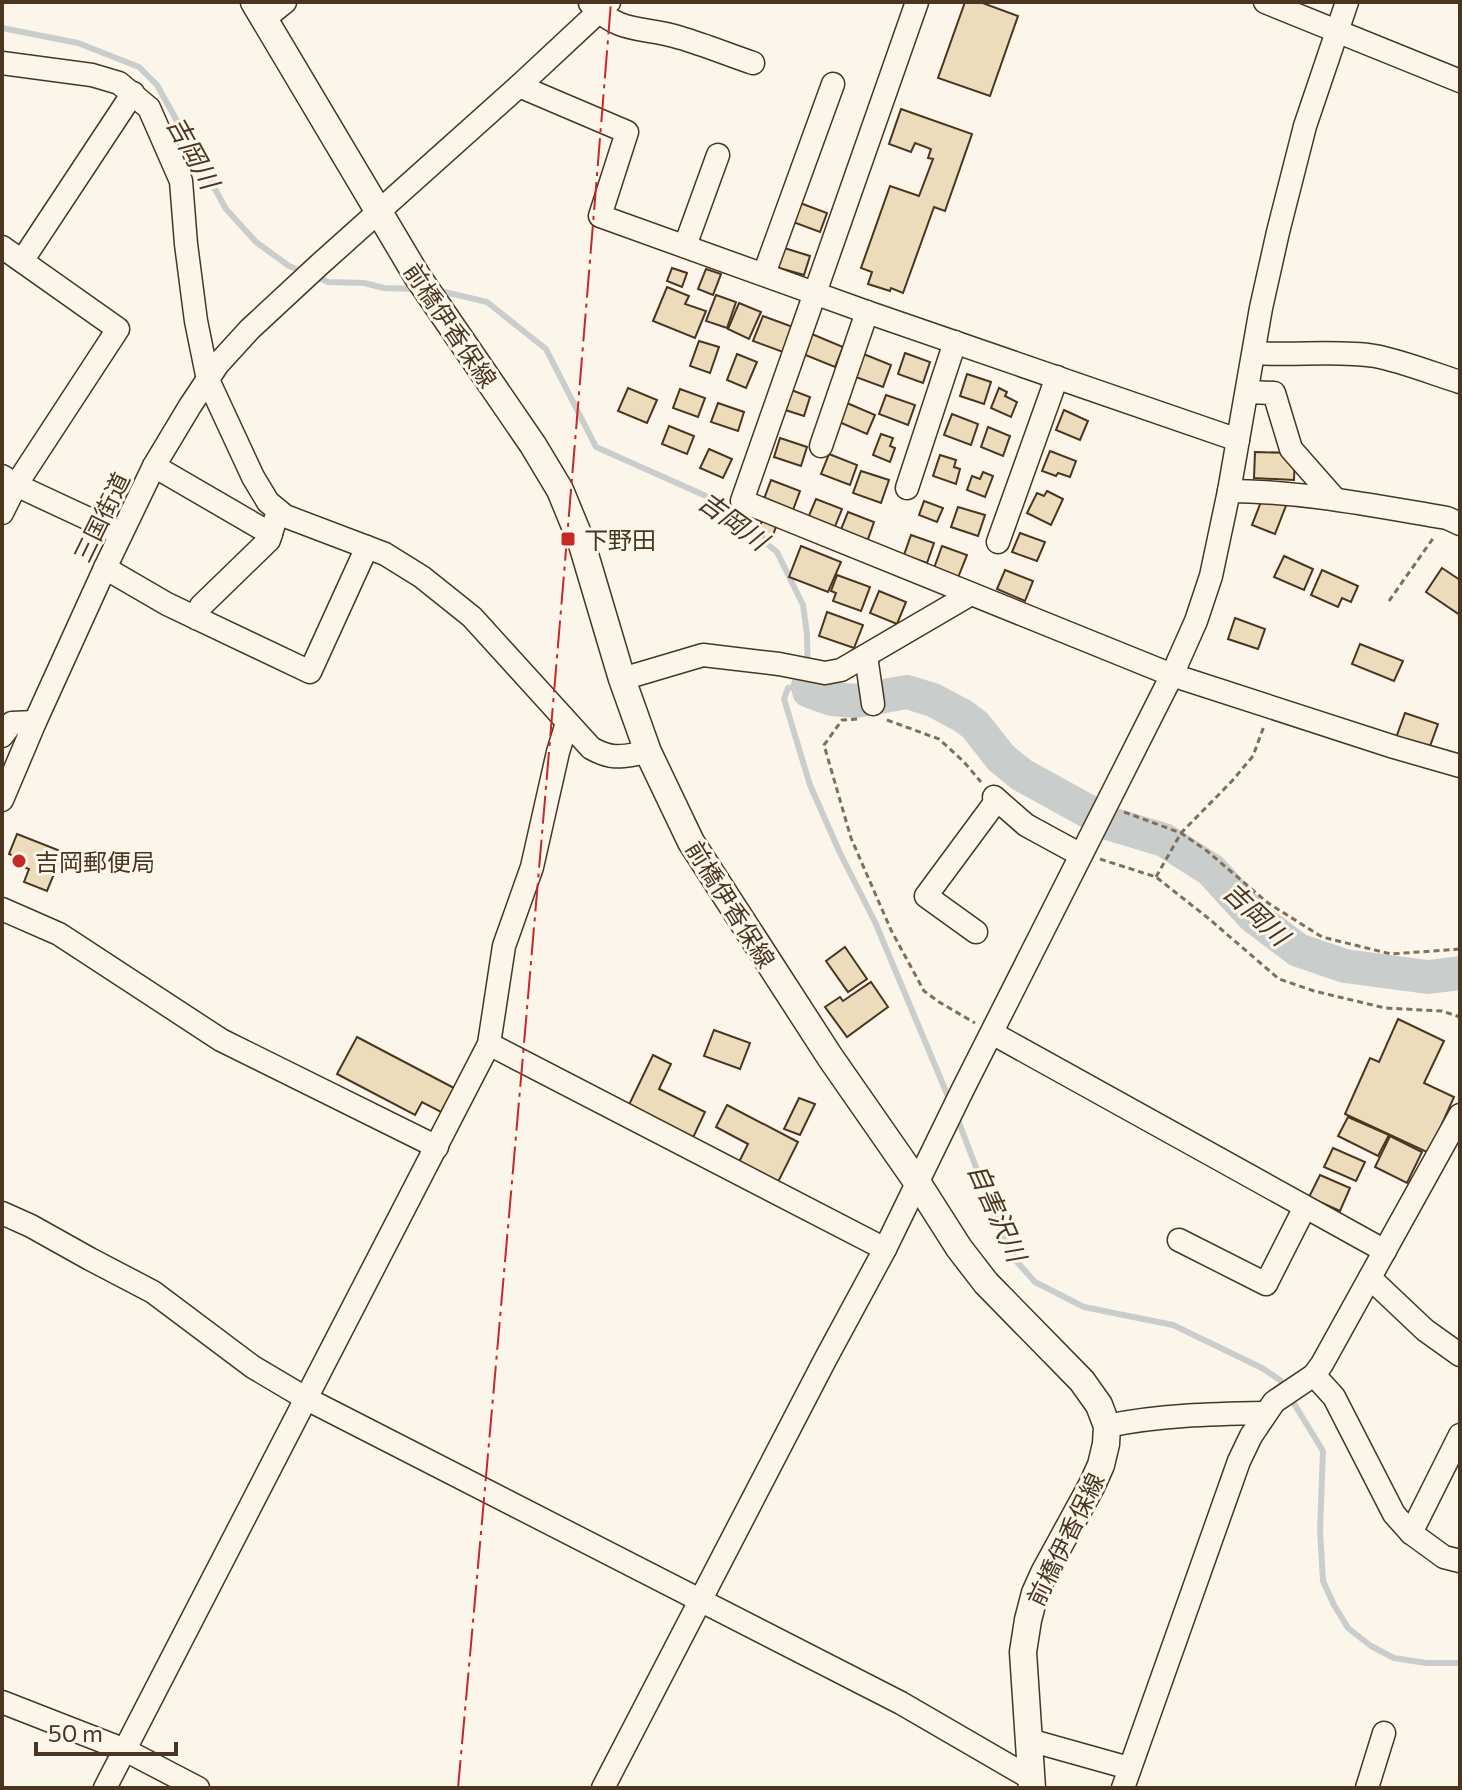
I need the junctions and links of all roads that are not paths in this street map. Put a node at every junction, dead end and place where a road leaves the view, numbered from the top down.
1 (285, 2) edge
2 (917, 2) edge
3 (1265, 2) edge
4 (1347, 2) edge
5 (599, 5) edge
6 (259, 11) edge
7 (1336, 32) junction
8 (2, 63) edge
9 (753, 63) dead end
10 (1460, 81) edge
11 (833, 84) dead end
12 (519, 86) junction
13 (133, 93) junction
14 (718, 155) dead end
15 (378, 213) junction
16 (685, 246) junction
17 (2, 247) edge
18 (22, 261) junction
19 (764, 274) junction
20 (815, 293) junction
21 (867, 312) junction
22 (955, 342) junction
23 (1255, 353) junction
24 (1057, 377) junction
25 (208, 380) junction
26 (1460, 382) edge
27 (1247, 392) junction
28 (1238, 440) junction
29 (821, 446) dead end
30 (154, 466) junction
31 (9, 480) edge
32 (907, 488) dead end
33 (1229, 491) junction
34 (1335, 499) junction
35 (278, 511) junction
36 (2, 513) edge
37 (1454, 521) edge
38 (121, 534) junction
39 (271, 534) junction
40 (998, 542) dead end
41 (367, 547) junction
42 (105, 568) junction
43 (971, 594) junction
44 (196, 618) junction
45 (866, 656) junction
46 (1172, 675) junction
47 (622, 679) junction
48 (873, 701) road end
49 (35, 722) junction
50 (567, 723) junction
51 (2, 736) edge
52 (648, 752) junction
53 (1460, 766) edge
54 (2, 800) edge
55 (1085, 848) junction
56 (2, 909) edge
57 (976, 932) dead end
58 (992, 1033) junction
59 (489, 1044) junction
60 (1457, 1129) edge
61 (437, 1147) junction
62 (917, 1182) junction
63 (1305, 1207) junction
64 (2, 1213) edge
65 (1179, 1240) dead end
66 (885, 1249) junction
67 (1385, 1251) junction
68 (1370, 1278) junction
69 (1460, 1355) edge
70 (1310, 1379) junction
71 (307, 1399) junction
72 (1269, 1408) junction
73 (1107, 1426) junction
74 (1460, 1435) edge
75 (1411, 1533) junction
76 (1460, 1561) edge
77 (700, 1600) junction
78 (2, 1702) edge
79 (1384, 1733) dead end
80 (1029, 1740) junction
81 (125, 1750) junction
82 (1126, 1778) edge
83 (1032, 1784) edge
84 (105, 1788) edge
85 (198, 1788) edge
86 (603, 1788) edge
87 (1367, 1788) edge

1 - 6 street
2 - 20 street
3 - 7 street
4 - 7 street
5 - 9 street
5 - 12 street
6 - 15 main road, 前橋伊香保線
7 - 10 street
7 - 23 street
8 - 13 street
11 - 19 street
12 - 15 street
12 - 16 street
13 - 18 street
13 - 25 street
14 - 16 street
15 - 25 street, 三国街道
15 - 47 main road, 前橋伊香保線
16 - 19 street
17 - 18 street
18 - 31 street
19 - 20 street
20 - 21 street
20 - 43 street
21 - 22 street
21 - 29 street
22 - 24 street
22 - 32 street
23 - 26 street
23 - 27 street
24 - 28 street
24 - 40 street
25 - 30 street, 三国街道
25 - 35 street
27 - 28 street
27 - 34 street
28 - 33 street
30 - 38 street, 三国街道
30 - 39 street
31 - 36 street
31 - 38 street
33 - 34 street
33 - 46 street
34 - 37 street
35 - 39 street
35 - 41 street
38 - 42 street, 三国街道
39 - 44 street
41 - 44 street
41 - 50 street
42 - 44 street
42 - 49 street, 三国街道
43 - 45 street
43 - 46 street
45 - 47 street
45 - 48 street
46 - 53 street
46 - 55 street
47 - 52 main road, 前橋伊香保線
49 - 51 street
49 - 54 street, 三国街道
50 - 52 street
50 - 59 street
52 - 62 main road, 前橋伊香保線
55 - 57 street
55 - 58 street
56 - 61 street
58 - 62 street
58 - 63 street
59 - 61 street
59 - 66 street
60 - 67 street
61 - 71 street
62 - 66 street
62 - 73 main road, 前橋伊香保線
63 - 65 street
63 - 67 street
64 - 71 street
66 - 77 street
67 - 68 street
68 - 69 street
68 - 70 street
70 - 72 street
70 - 75 street
71 - 77 street
71 - 81 street
72 - 73 street
72 - 82 street
73 - 80 main road, 前橋伊香保線
74 - 75 street
75 - 76 street
77 - 83 street
77 - 86 street
78 - 81 street
79 - 87 street
80 - 82 street
80 - 83 main road, 前橋伊香保線
81 - 84 street
81 - 85 street

